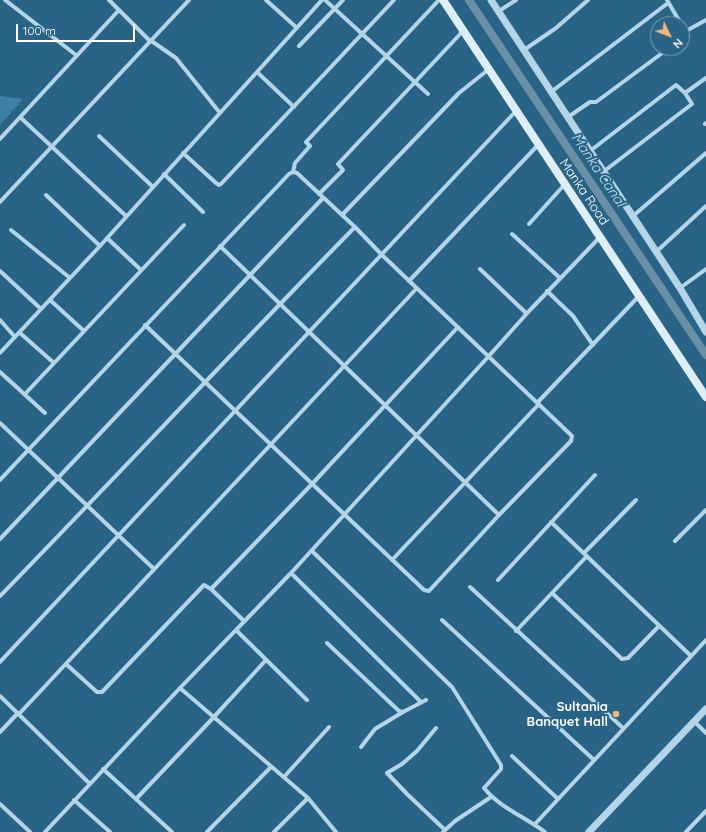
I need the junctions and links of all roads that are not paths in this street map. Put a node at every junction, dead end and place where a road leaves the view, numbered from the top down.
1 (5, 0) edge
2 (109, 0) edge
3 (189, 0) edge
4 (266, 0) edge
5 (323, 0) edge
6 (343, 0) edge
7 (394, 0) edge
8 (439, 0) edge
9 (443, 0) edge
10 (491, 0) edge
11 (516, 0) edge
12 (588, 0) edge
13 (667, 1) edge
14 (334, 9) junction
15 (119, 10) junction
16 (499, 12) junction
17 (676, 16) edge
18 (706, 20) edge
19 (297, 28) junction
20 (690, 29) edge
21 (463, 31) junction
22 (362, 35) junction
23 (150, 40) junction
24 (300, 46) dead end
25 (524, 50) junction
26 (76, 55) junction
27 (386, 56) junction
28 (658, 56) edge
29 (489, 69) junction
30 (257, 72) junction
31 (706, 78) edge
32 (415, 82) junction
33 (551, 92) junction
34 (685, 93) junction
35 (428, 94) dead end
36 (294, 108) junction
37 (516, 111) junction
38 (220, 112) junction
39 (20, 117) junction
40 (568, 117) junction
41 (99, 136) dead end
42 (0, 139) edge
43 (539, 144) junction
44 (52, 146) junction
45 (590, 151) junction
46 (183, 153) junction
47 (706, 153) edge
48 (293, 172) junction
49 (603, 172) junction
50 (164, 174) junction
51 (565, 184) junction
52 (152, 187) junction
53 (319, 194) junction
54 (46, 195) dead end
55 (323, 198) junction
56 (0, 202) edge
57 (706, 206) edge
58 (203, 212) dead end
59 (342, 215) junction
60 (126, 216) junction
61 (633, 216) junction
62 (530, 224) dead end
63 (184, 225) dead end
64 (355, 227) junction
65 (11, 230) dead end
66 (512, 234) dead end
67 (600, 237) junction
68 (107, 238) junction
69 (100, 246) junction
70 (220, 246) junction
71 (656, 252) junction
72 (382, 255) junction
73 (480, 269) dead end
74 (706, 269) edge
75 (141, 270) junction
76 (0, 271) edge
77 (251, 275) junction
78 (70, 278) junction
79 (560, 278) junction
80 (409, 281) junction
81 (417, 288) junction
82 (680, 288) junction
83 (547, 291) junction
84 (639, 296) junction
85 (50, 300) junction
86 (280, 303) junction
87 (41, 309) junction
88 (526, 313) junction
89 (0, 320) edge
90 (145, 325) junction
91 (458, 327) junction
92 (705, 330) edge
93 (84, 331) junction
94 (20, 332) junction
95 (310, 332) junction
96 (15, 337) junction
97 (593, 344) junction
98 (0, 353) edge
99 (176, 354) junction
100 (488, 357) junction
101 (54, 363) junction
102 (345, 366) junction
103 (0, 372) edge
104 (206, 382) junction
105 (25, 394) junction
106 (706, 397) edge
107 (538, 403) junction
108 (385, 406) junction
109 (236, 410) junction
110 (46, 413) dead end
111 (0, 424) edge
112 (416, 435) junction
113 (271, 444) junction
114 (29, 450) junction
115 (595, 475) dead end
116 (58, 478) junction
117 (0, 480) edge
118 (466, 483) junction
119 (312, 484) junction
120 (636, 500) dead end
121 (88, 506) junction
122 (706, 510) edge
123 (344, 515) junction
124 (499, 515) junction
125 (551, 522) junction
126 (119, 535) junction
127 (0, 539) edge
128 (675, 542) dead end
129 (312, 551) junction
130 (586, 555) junction
131 (392, 560) junction
132 (154, 569) junction
133 (291, 573) junction
134 (498, 580) dead end
135 (470, 587) dead end
136 (211, 589) junction
137 (552, 593) junction
138 (0, 596) edge
139 (442, 620) dead end
140 (244, 621) junction
141 (659, 626) junction
142 (236, 630) junction
143 (516, 631) junction
144 (706, 640) edge
145 (327, 643) dead end
146 (690, 656) junction
147 (266, 660) junction
148 (0, 662) edge
149 (66, 664) junction
150 (180, 688) junction
151 (0, 696) edge
152 (307, 700) dead end
153 (706, 709) edge
154 (403, 712) junction
155 (18, 714) junction
156 (213, 718) junction
157 (694, 722) junction
158 (329, 727) dead end
159 (436, 728) dead end
160 (623, 728) junction
161 (0, 732) edge
162 (706, 733) edge
163 (361, 747) dead end
164 (512, 756) dead end
165 (594, 760) junction
166 (271, 767) junction
167 (103, 769) junction
168 (284, 777) junction
169 (90, 784) junction
170 (491, 797) junction
171 (308, 798) junction
172 (136, 799) junction
173 (558, 799) junction
174 (74, 800) junction
175 (0, 804) edge
176 (706, 811) edge
177 (535, 824) junction
178 (170, 831) edge
179 (335, 831) edge
180 (444, 831) edge
181 (30, 832) edge
182 (45, 832) edge
183 (110, 832) edge
184 (207, 832) edge
185 (274, 832) edge
186 (545, 832) edge
187 (589, 832) edge
188 (686, 832) edge

1 - 26 street
2 - 15 street
3 - 23 street
4 - 19 street
5 - 14 street
5 - 19 street
6 - 14 street
7 - 22 street
8 - 27 street
9 - 21 main road, Manka Road
10 - 16 street
11 - 16 street
12 - 25 street
13 - 17 street
13 - 33 street
14 - 22 street
14 - 24 street
15 - 23 street
15 - 26 street
16 - 25 street
18 - 20 street
19 - 30 street
21 - 29 main road, Manka Road
21 - 32 street
22 - 27 street
22 - 36 street
23 - 38 street
23 - 44 street
25 - 33 street
26 - 39 street
27 - 32 street
27 - 48 street
28 - 40 street
29 - 37 main road, Manka Road
29 - 59 street
30 - 36 street
30 - 38 street
31 - 34 street
32 - 35 street
32 - 53 street
33 - 40 street
34 - 45 street
34 - 49 street
36 - 46 street
37 - 43 main road, Manka Road
37 - 72 street
38 - 46 street
39 - 42 street
39 - 44 street
40 - 45 street
41 - 52 street
43 - 51 main road, Manka Road
43 - 80 street
44 - 56 street
44 - 60 street
45 - 49 street
46 - 50 street
47 - 61 street
48 - 53 street
48 - 70 street
49 - 61 street
50 - 52 street
50 - 58 street
51 - 62 street
51 - 67 main road, Manka Road
52 - 60 street
53 - 55 street
54 - 69 street
55 - 59 street
55 - 77 street
57 - 71 street
59 - 64 street
60 - 68 street
61 - 71 street
63 - 75 street
64 - 72 street
64 - 86 street
65 - 78 street
66 - 79 street
67 - 79 street
67 - 84 main road, Manka Road
68 - 69 street
68 - 75 street
69 - 78 street
70 - 77 street
70 - 90 street
71 - 82 street
72 - 80 street
72 - 95 street
73 - 88 street
74 - 82 street
75 - 93 street
76 - 87 street
77 - 86 street
77 - 99 street
78 - 85 street
79 - 83 street
80 - 81 street
81 - 91 street
81 - 102 street
82 - 92 street
83 - 88 street
83 - 97 street
84 - 97 street
84 - 106 main road, Manka Road
85 - 87 street
85 - 93 street
86 - 95 street
86 - 104 street
87 - 94 street
88 - 100 street
89 - 96 street
90 - 99 street
90 - 114 street
91 - 100 street
91 - 108 street
93 - 101 street
94 - 96 street
94 - 101 street
95 - 102 street
95 - 109 street
96 - 98 street
97 - 107 street
99 - 104 street
99 - 116 street
100 - 107 street
100 - 112 street
101 - 105 street
102 - 108 street
102 - 113 street
103 - 105 street
104 - 109 street
104 - 121 street
105 - 110 street
107 - 118 street
107 - 124 street
108 - 112 street
108 - 119 street
109 - 113 street
109 - 126 street
111 - 114 street
112 - 118 street
112 - 123 street
113 - 119 street
113 - 132 street
114 - 116 street
114 - 117 street
115 - 125 street
116 - 121 street
116 - 127 street
118 - 124 street
118 - 131 street
119 - 123 street
119 - 136 street
120 - 130 street
121 - 126 street
121 - 138 street
122 - 128 street
123 - 129 street
123 - 131 street
124 - 131 street
125 - 130 street
125 - 134 street
126 - 132 street
126 - 148 street
129 - 133 street
129 - 170 street
130 - 137 street
130 - 141 street
132 - 149 street
133 - 140 street
133 - 154 street
135 - 143 street
136 - 140 street
136 - 149 street
137 - 141 street
137 - 143 street
139 - 165 street
140 - 142 street
141 - 146 street
142 - 147 street
142 - 150 street
143 - 160 street
144 - 146 street
145 - 154 street
146 - 160 street
147 - 152 street
147 - 156 street
149 - 155 street
150 - 156 street
150 - 167 street
151 - 155 street
153 - 157 street
154 - 163 street
155 - 161 street
155 - 169 street
156 - 166 street
156 - 172 street
157 - 162 street
157 - 187 street
158 - 168 street
159 - 180 street
160 - 165 street
164 - 173 street
165 - 173 street
166 - 168 street
166 - 184 street
167 - 169 street
167 - 172 street
168 - 171 street
169 - 174 street
170 - 177 street
170 - 180 street
171 - 179 street
171 - 185 street
172 - 178 street
173 - 177 street
174 - 182 street
174 - 183 street
175 - 181 street
176 - 188 street
177 - 186 street

